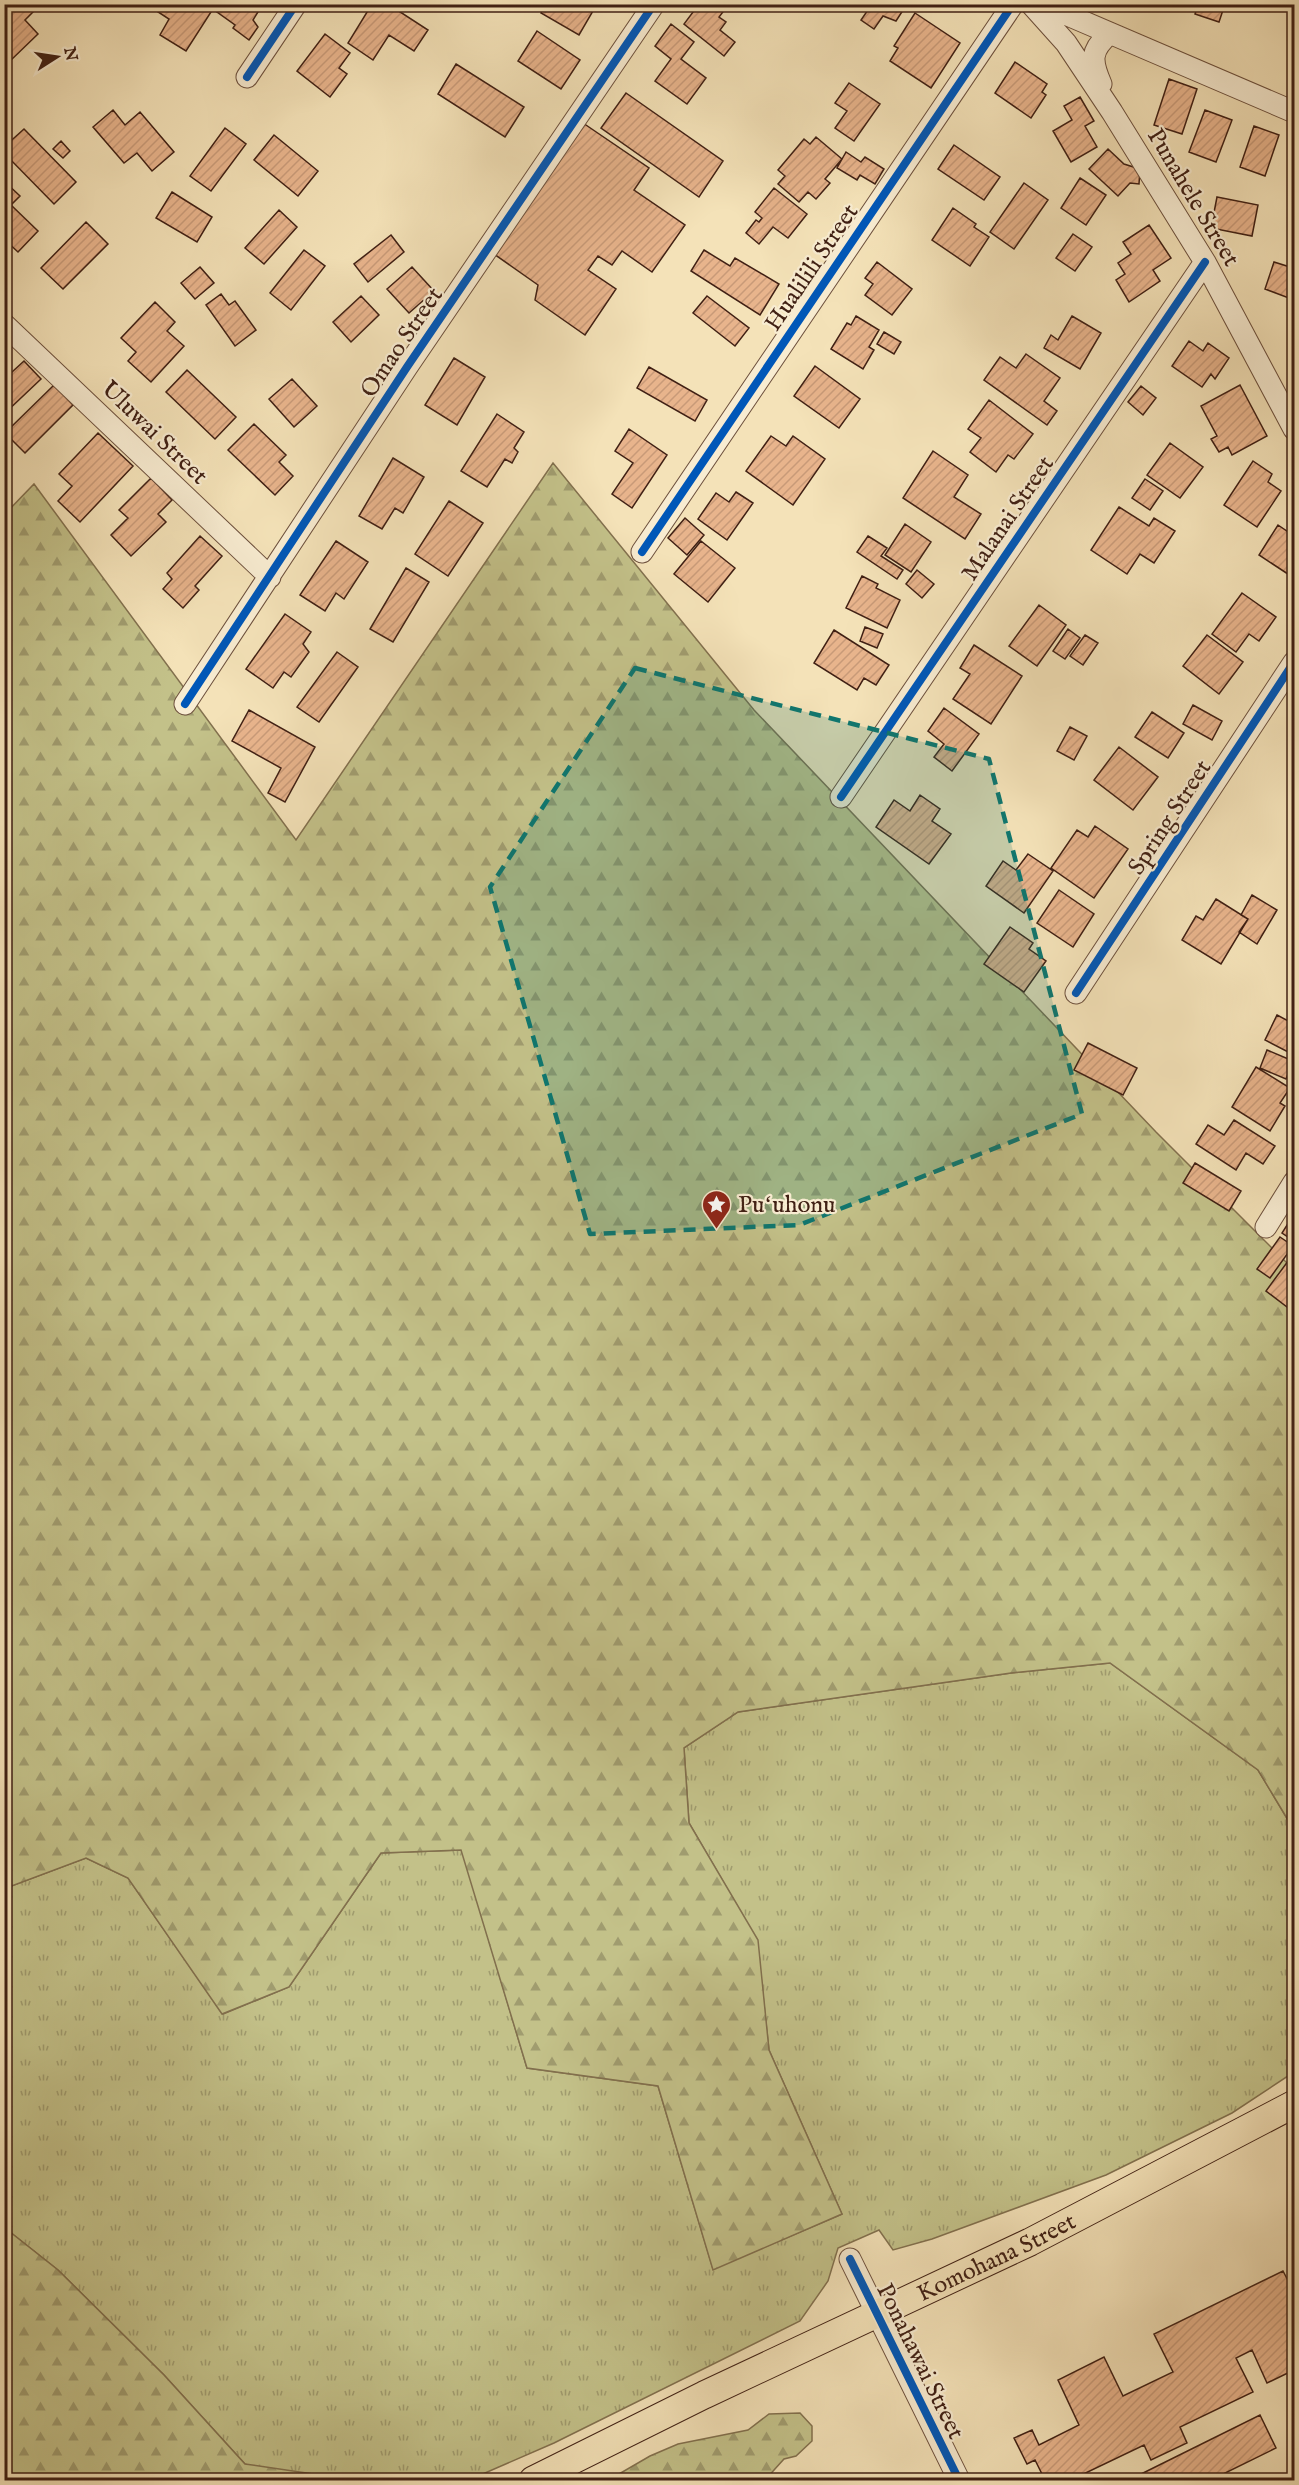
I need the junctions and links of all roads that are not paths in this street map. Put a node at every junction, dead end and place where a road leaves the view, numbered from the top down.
1 (296, 4) edge
2 (654, 4) edge
3 (1013, 4) edge
4 (1030, 4) edge
5 (1042, 4) edge
6 (1109, 34) junction
7 (247, 77) dead end
8 (1112, 112) junction
9 (1294, 112) edge
10 (1205, 262) junction
11 (4, 324) edge
12 (1292, 416) edge
13 (642, 552) dead end
14 (270, 577) junction
15 (1294, 662) edge
16 (185, 704) dead end
17 (841, 797) dead end
18 (1076, 993) dead end
19 (1294, 1182) edge
20 (1266, 1227) dead end
21 (1294, 2104) edge
22 (850, 2259) dead end
23 (876, 2316) junction
24 (533, 2481) edge
25 (958, 2481) edge

1 - 7 street
2 - 14 street, Omao Street
3 - 13 street, Hualilili Street
4 - 8 street, Punahele Street
5 - 6 street
6 - 8 street
6 - 9 street
8 - 10 street, Punahele Street
10 - 12 street, Punahele Street
10 - 17 street, Malanai Street
11 - 14 street, Uluwai Street
14 - 16 street, Omao Street
15 - 18 street, Spring Street
19 - 20 street
21 - 23 main road, Komohana Street
22 - 23 street, Ponahawai Street
23 - 24 main road, Komohana Street
23 - 25 street, Ponahawai Street

